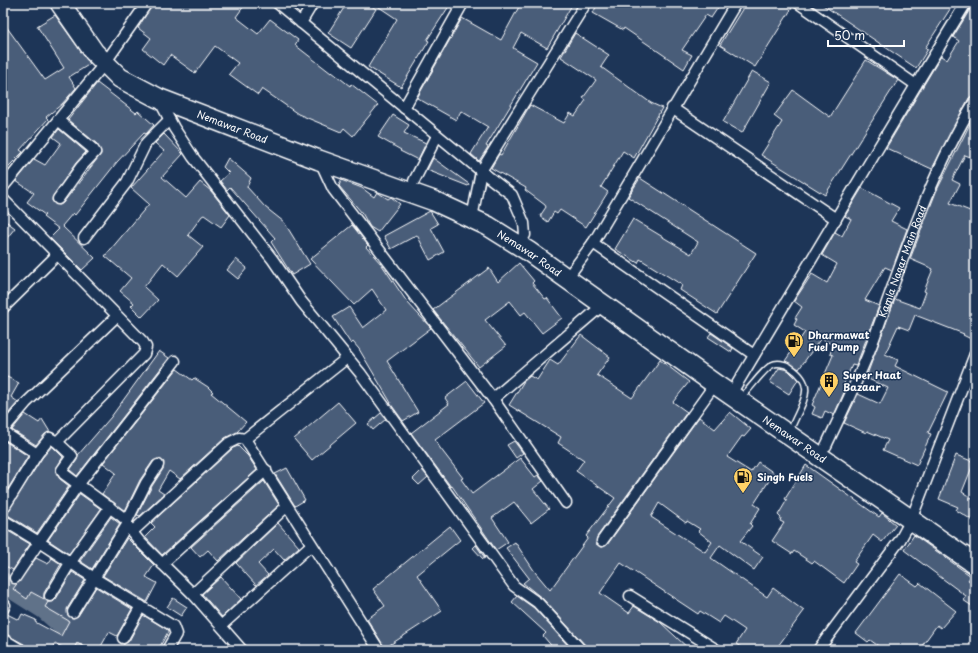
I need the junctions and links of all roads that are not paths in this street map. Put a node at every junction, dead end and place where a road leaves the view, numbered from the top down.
1 (60, 3) edge
2 (72, 3) edge
3 (147, 3) edge
4 (277, 3) edge
5 (313, 3) edge
6 (462, 3) edge
7 (586, 3) edge
8 (736, 3) edge
9 (798, 3) edge
10 (966, 3) edge
11 (301, 23) junction
12 (107, 58) junction
13 (916, 85) junction
14 (158, 98) junction
15 (975, 101) edge
16 (404, 108) junction
17 (672, 108) junction
18 (58, 120) junction
19 (169, 120) junction
20 (437, 136) junction
21 (319, 160) junction
22 (481, 171) junction
23 (414, 181) junction
24 (3, 187) edge
25 (3, 199) edge
26 (58, 199) dead end
27 (473, 212) junction
28 (836, 219) junction
29 (84, 238) dead end
30 (522, 240) junction
31 (593, 243) junction
32 (57, 255) junction
33 (571, 274) junction
34 (604, 304) junction
35 (3, 308) edge
36 (117, 316) junction
37 (754, 354) junction
38 (975, 354) edge
39 (347, 358) junction
40 (175, 361) dead end
41 (732, 389) junction
42 (493, 399) junction
43 (794, 424) junction
44 (4, 427) edge
45 (245, 439) junction
46 (57, 442) junction
47 (826, 446) junction
48 (37, 454) junction
49 (158, 465) dead end
50 (266, 470) junction
51 (78, 485) junction
52 (566, 503) dead end
53 (286, 507) junction
54 (110, 508) junction
55 (3, 509) edge
56 (913, 514) junction
57 (3, 520) edge
58 (129, 526) junction
59 (39, 542) junction
60 (602, 542) dead end
61 (311, 545) junction
62 (975, 551) edge
63 (70, 563) junction
64 (162, 564) junction
65 (975, 564) edge
66 (15, 578) dead end
67 (94, 578) junction
68 (193, 594) junction
69 (50, 596) dead end
70 (630, 596) dead end
71 (141, 606) junction
72 (73, 612) dead end
73 (222, 625) junction
74 (3, 638) edge
75 (122, 638) dead end
76 (21, 650) edge
77 (167, 650) edge
78 (242, 650) edge
79 (379, 650) edge
80 (581, 650) edge
81 (717, 650) edge
82 (818, 650) edge

1 - 12 highway, Nemawar Road
2 - 12 highway, Nemawar Road
3 - 12 street
4 - 11 street
5 - 11 street
6 - 16 street
7 - 22 street
8 - 17 street
9 - 13 street
10 - 13 street
11 - 16 street
12 - 14 highway, Nemawar Road
12 - 18 street
12 - 23 highway, Nemawar Road
13 - 28 street
14 - 19 street
14 - 21 highway, Nemawar Road
15 - 47 street, Kamla Nagar Main Road
16 - 20 street
17 - 28 street
17 - 31 street
18 - 24 street
18 - 26 street
19 - 29 street
19 - 39 street
20 - 22 street
20 - 23 street
21 - 27 highway, Nemawar Road
21 - 42 street
22 - 27 street
22 - 30 street
23 - 27 highway, Nemawar Road
25 - 32 street
27 - 30 highway, Nemawar Road
28 - 37 street
30 - 33 highway, Nemawar Road
31 - 33 street
31 - 37 street
32 - 35 street
32 - 36 street
33 - 34 highway, Nemawar Road
33 - 41 highway, Nemawar Road
34 - 41 highway, Nemawar Road
34 - 42 street
36 - 44 street
36 - 46 street
37 - 41 street
38 - 56 street
39 - 45 street
39 - 80 street
40 - 51 street
41 - 43 highway, Nemawar Road
41 - 43 lane
41 - 56 highway, Nemawar Road
41 - 60 street
42 - 52 street
43 - 47 highway, Nemawar Road
44 - 48 street
45 - 50 street
45 - 58 street
46 - 48 street
46 - 51 street
47 - 56 highway, Nemawar Road
48 - 55 street
49 - 58 street
50 - 53 street
50 - 64 street
51 - 54 street
51 - 59 street
53 - 61 street
53 - 68 street
54 - 58 street
54 - 63 street
56 - 62 highway, Nemawar Road
56 - 65 highway, Nemawar Road
56 - 82 street
57 - 59 street
58 - 64 street
58 - 67 street
59 - 63 street
59 - 66 street
61 - 73 street
61 - 79 street
63 - 67 street
63 - 69 street
64 - 68 street
67 - 71 street
67 - 72 street
68 - 73 street
70 - 81 street
71 - 75 street
71 - 77 street
73 - 78 street
74 - 76 street

